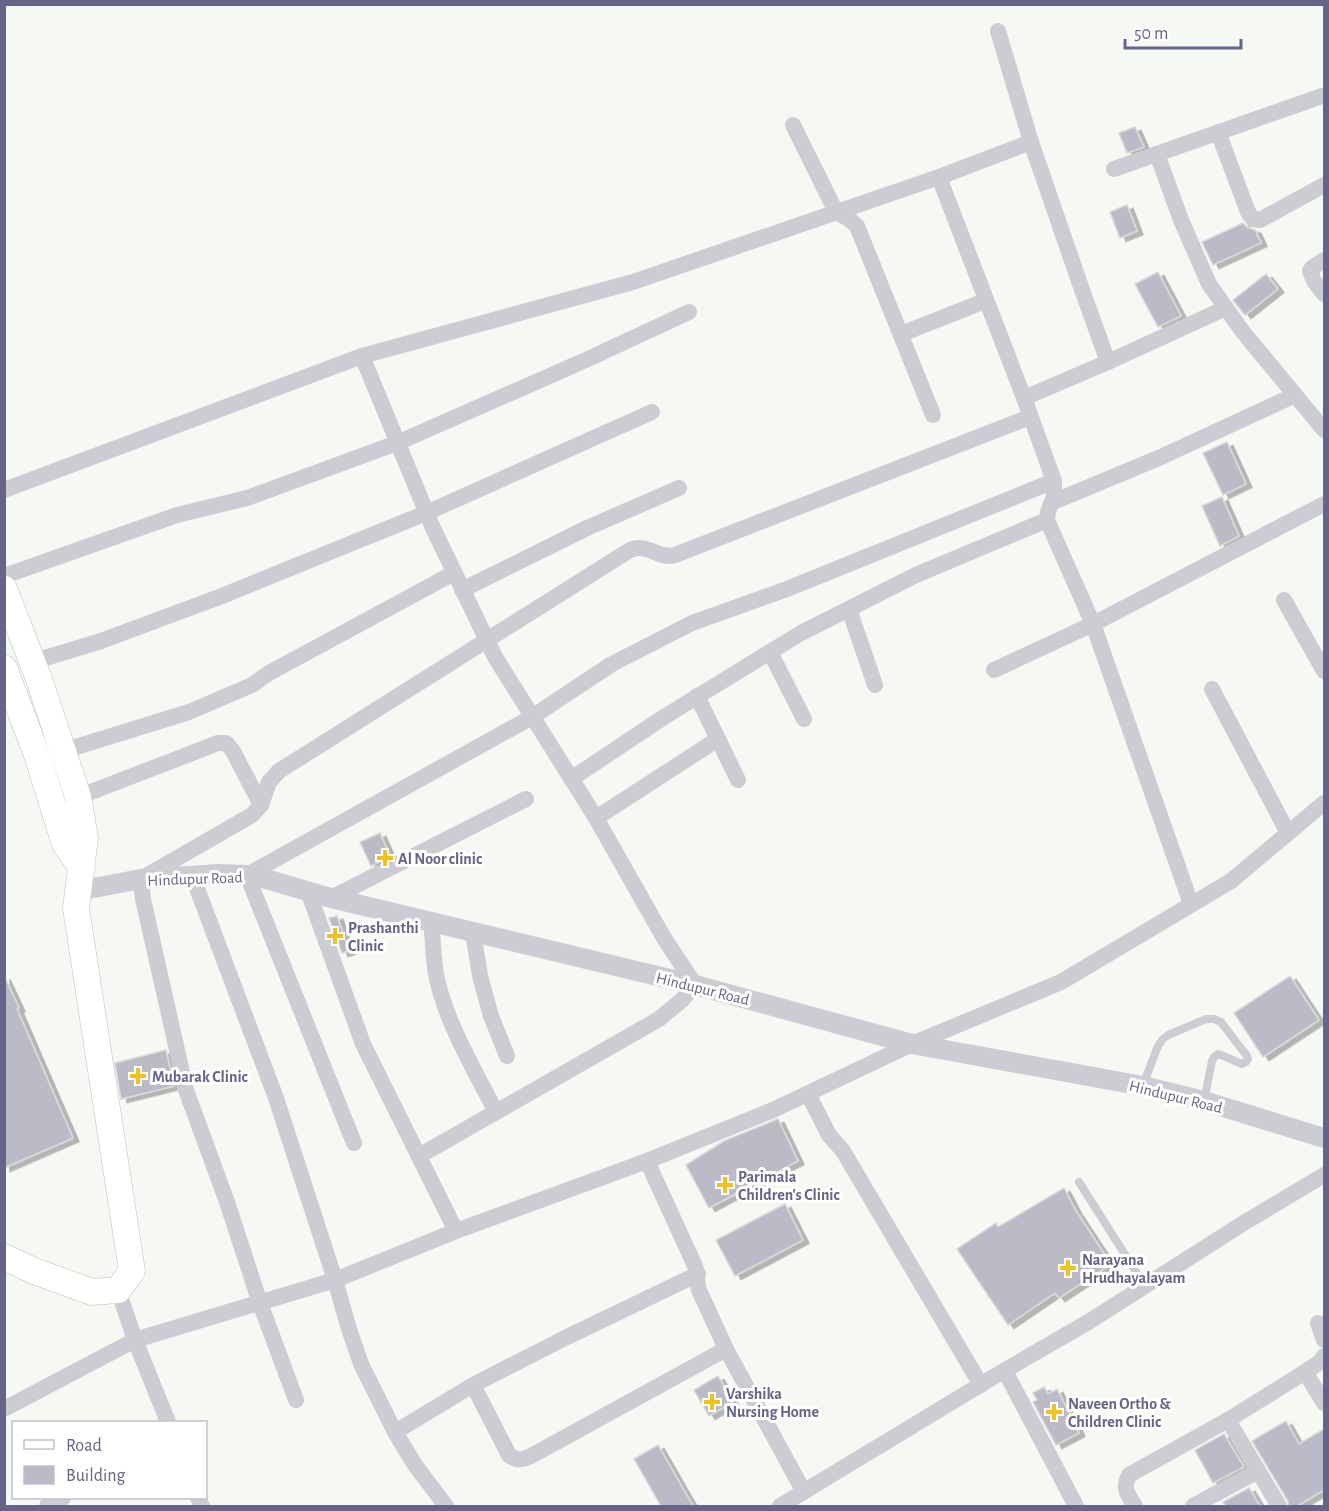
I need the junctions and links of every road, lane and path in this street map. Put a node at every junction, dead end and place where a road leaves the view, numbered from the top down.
1 (999, 31) dead end
2 (1322, 96) dead end
3 (793, 125) dead end
4 (1218, 132) junction
5 (1030, 142) junction
6 (1157, 154) junction
7 (1114, 169) dead end
8 (939, 177) junction
9 (1324, 185) edge
10 (836, 212) junction
11 (1324, 260) edge
12 (1324, 294) edge
13 (985, 301) junction
14 (1226, 308) junction
15 (689, 312) dead end
16 (901, 334) junction
17 (362, 356) junction
18 (1108, 362) junction
19 (1295, 395) junction
20 (1024, 398) junction
21 (652, 412) dead end
22 (933, 415) dead end
23 (1030, 417) junction
24 (1324, 430) edge
25 (397, 443) junction
26 (1054, 481) junction
27 (679, 488) dead end
28 (4, 490) edge
29 (1053, 502) junction
30 (1324, 504) edge
31 (426, 513) junction
32 (1047, 520) junction
33 (454, 573) junction
34 (4, 576) edge
35 (4, 589) edge
36 (462, 590) junction
37 (1284, 600) dead end
38 (849, 609) junction
39 (1093, 624) junction
40 (487, 640) junction
41 (770, 652) junction
42 (32, 662) junction
43 (4, 668) edge
44 (994, 670) dead end
45 (1324, 671) edge
46 (875, 685) dead end
47 (1212, 689) dead end
48 (697, 696) junction
49 (532, 717) junction
50 (804, 719) dead end
51 (718, 739) junction
52 (63, 751) junction
53 (571, 779) junction
54 (738, 780) dead end
55 (78, 797) junction
56 (526, 799) dead end
57 (1324, 803) edge
58 (261, 806) junction
59 (596, 818) junction
60 (1288, 833) junction
61 (192, 875) junction
62 (247, 875) junction
63 (80, 879) junction
64 (141, 879) junction
65 (308, 891) junction
66 (331, 898) junction
67 (1191, 904) junction
68 (431, 921) junction
69 (473, 932) junction
70 (695, 985) junction
71 (912, 1044) junction
72 (507, 1056) dead end
73 (1143, 1086) junction
74 (808, 1094) junction
75 (1204, 1101) junction
76 (496, 1112) junction
77 (1324, 1138) edge
78 (354, 1143) dead end
79 (419, 1156) junction
80 (647, 1161) junction
81 (1324, 1174) edge
82 (1079, 1182) dead end
83 (456, 1231) junction
84 (4, 1257) edge
85 (698, 1274) junction
86 (335, 1280) junction
87 (1145, 1286) junction
88 (118, 1290) junction
89 (260, 1303) junction
90 (1318, 1323) dead end
91 (135, 1340) junction
92 (1324, 1340) edge
93 (726, 1348) junction
94 (1324, 1356) edge
95 (1005, 1371) junction
96 (1305, 1372) junction
97 (473, 1385) junction
98 (981, 1385) junction
99 (296, 1400) dead end
100 (1324, 1403) edge
101 (4, 1409) edge
102 (1228, 1420) junction
103 (168, 1421) edge
104 (395, 1432) junction
105 (1257, 1471) junction
106 (804, 1492) junction
107 (446, 1506) edge
108 (780, 1506) edge
109 (1074, 1506) edge
110 (1135, 1506) edge
111 (1193, 1506) edge
112 (1279, 1506) edge

1 - 5 street
2 - 4 street
3 - 10 street
4 - 6 street
4 - 9 street
5 - 8 street
5 - 18 street
6 - 7 street
6 - 14 street
8 - 10 street
8 - 13 street
10 - 16 street
10 - 17 street
11 - 12 street
13 - 16 street
13 - 20 street
14 - 18 street
14 - 19 street
15 - 25 street
16 - 22 street
17 - 25 street
17 - 28 street
18 - 20 street
19 - 24 street
19 - 29 street
20 - 23 street
21 - 31 street
23 - 26 street
23 - 40 street
25 - 31 street
25 - 34 street
26 - 29 street
26 - 49 street
27 - 36 street
29 - 32 street
30 - 39 street
31 - 33 street
31 - 42 street
32 - 38 street
32 - 39 street
33 - 36 street
33 - 52 street
35 - 42 main road
36 - 40 street
37 - 45 street
38 - 41 street
38 - 46 street
39 - 44 street
39 - 67 street
40 - 49 street
40 - 58 street
41 - 48 street
41 - 50 street
42 - 52 main road
43 - 63 main road
47 - 60 street
48 - 51 street
48 - 53 street
49 - 53 street
49 - 62 street
51 - 54 street
51 - 59 street
52 - 55 main road
53 - 59 street
55 - 58 street
55 - 63 main road
56 - 66 street
57 - 60 street
58 - 64 street
59 - 70 street
60 - 67 street
61 - 62 street, Hindupur Road
61 - 64 street, Hindupur Road
61 - 86 street
62 - 65 street, Hindupur Road
62 - 78 street
63 - 64 street, Hindupur Road
63 - 88 main road
64 - 89 street
65 - 66 street, Hindupur Road
65 - 79 street
66 - 68 street, Hindupur Road
67 - 71 street
68 - 69 street, Hindupur Road
68 - 76 street
69 - 70 street, Hindupur Road
69 - 72 street
70 - 71 street, Hindupur Road
70 - 76 street
71 - 73 street, Hindupur Road
71 - 74 street
73 - 75 street, Hindupur Road
73 - 75 lane
74 - 80 street
74 - 98 street
75 - 77 street, Hindupur Road
76 - 79 street
79 - 83 street
80 - 83 street
80 - 85 street
81 - 87 street
82 - 87 lane
83 - 86 street
84 - 88 main road
85 - 93 street
85 - 97 street
86 - 89 street
86 - 104 street
87 - 95 street
88 - 91 street
89 - 91 street
89 - 99 street
90 - 92 street
91 - 101 street
91 - 103 street
93 - 97 street
93 - 106 street
94 - 96 street
95 - 98 street
95 - 109 street
96 - 100 street
96 - 102 street
97 - 104 street
98 - 106 street
102 - 105 street
102 - 110 street
104 - 107 street
105 - 111 street
105 - 112 street
106 - 108 street

